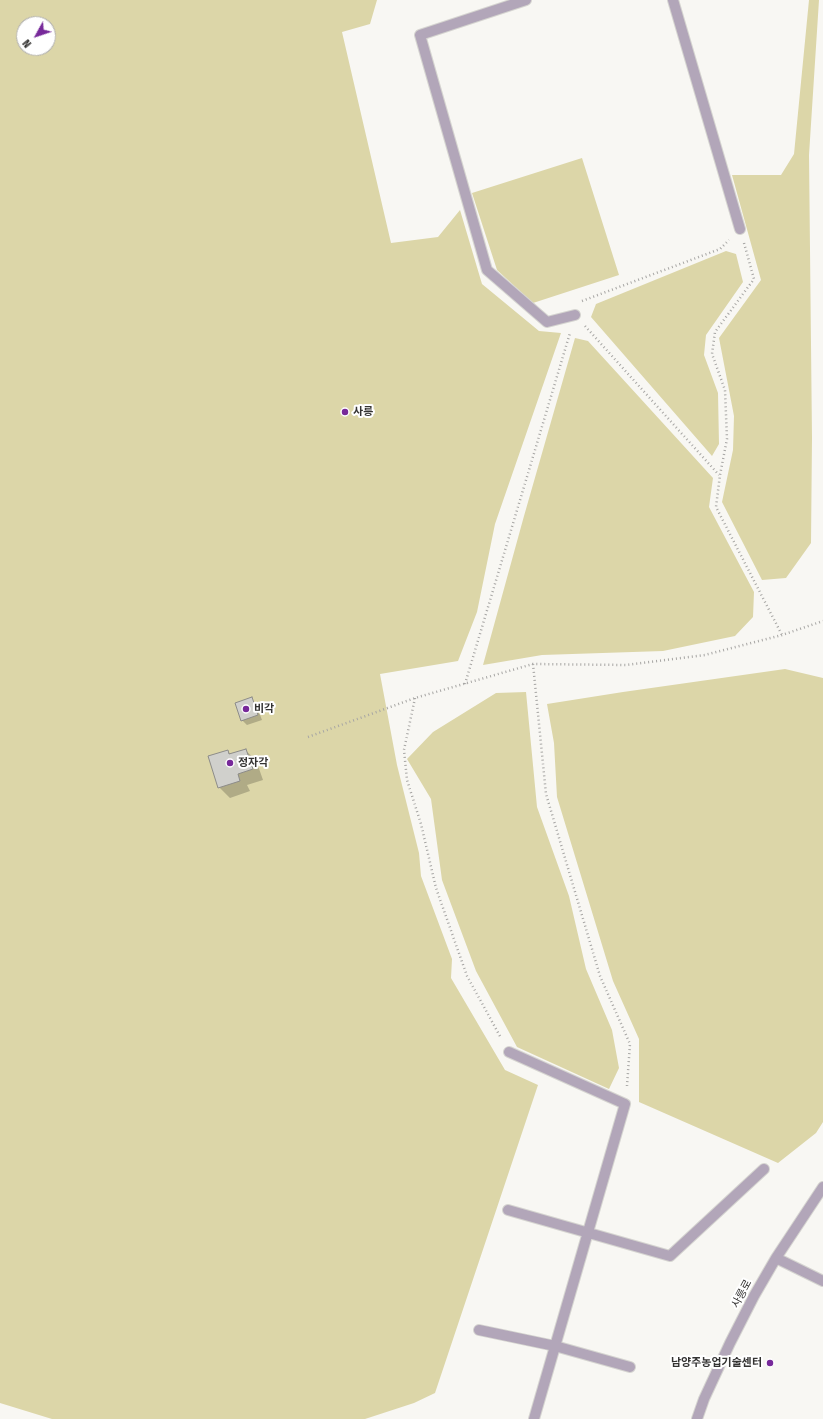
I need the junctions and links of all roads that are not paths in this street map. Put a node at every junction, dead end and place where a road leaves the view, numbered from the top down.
1 (526, 0) edge
2 (673, 0) edge
3 (740, 229) road end
4 (575, 315) road end
5 (509, 1052) road end
6 (764, 1169) dead end
7 (823, 1187) edge
8 (508, 1210) dead end
9 (588, 1233) junction
10 (776, 1258) junction
11 (823, 1281) edge
12 (479, 1330) dead end
13 (555, 1346) junction
14 (630, 1367) dead end
15 (534, 1419) edge
16 (697, 1419) edge

1 - 4 street
2 - 3 street
5 - 9 street
6 - 9 street
7 - 10 street, 사릉로
8 - 9 street
9 - 13 street
10 - 11 street
10 - 16 street, 사릉로
12 - 13 street
13 - 14 street
13 - 15 street

